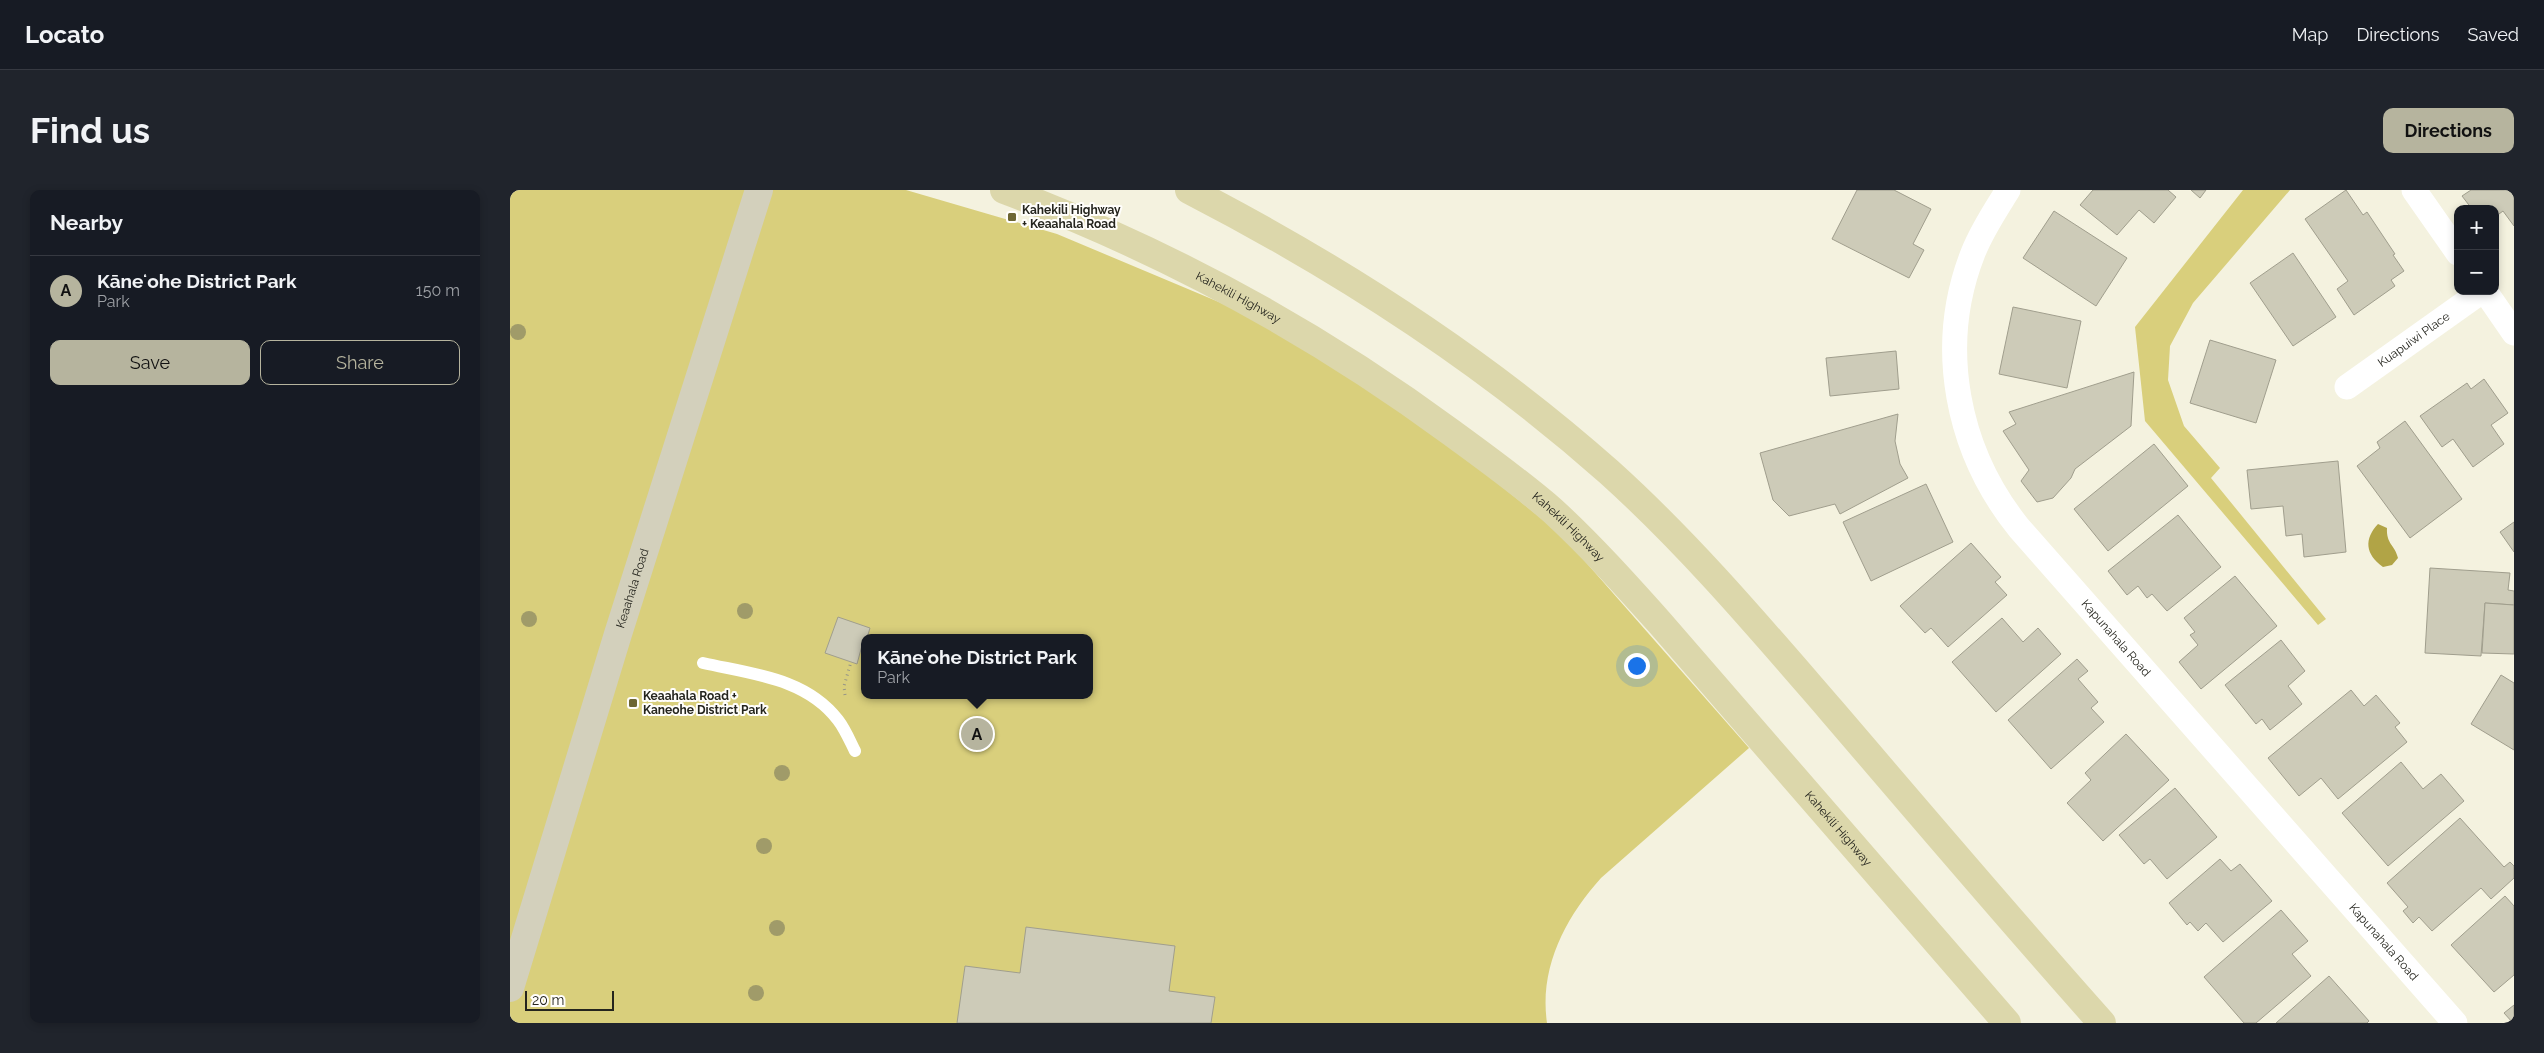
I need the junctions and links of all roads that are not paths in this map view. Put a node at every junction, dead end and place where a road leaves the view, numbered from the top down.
1 (759, 190) edge
2 (1004, 190) edge
3 (1189, 190) edge
4 (2008, 190) edge
5 (2414, 190) edge
6 (2456, 250) edge
7 (2477, 295) edge
8 (2486, 295) edge
9 (2514, 333) edge
10 (2347, 387) dead end
11 (703, 663) dead end
12 (856, 751) dead end
13 (510, 988) edge
14 (2007, 1023) edge
15 (2102, 1023) edge
16 (2455, 1023) edge

1 - 13 street, Keaahala Road
2 - 14 main road, Kahekili Highway
3 - 15 main road
4 - 16 street, Kapunahala Road
5 - 6 street
7 - 10 street, Kuapuiwi Place
8 - 9 street
11 - 12 lane

